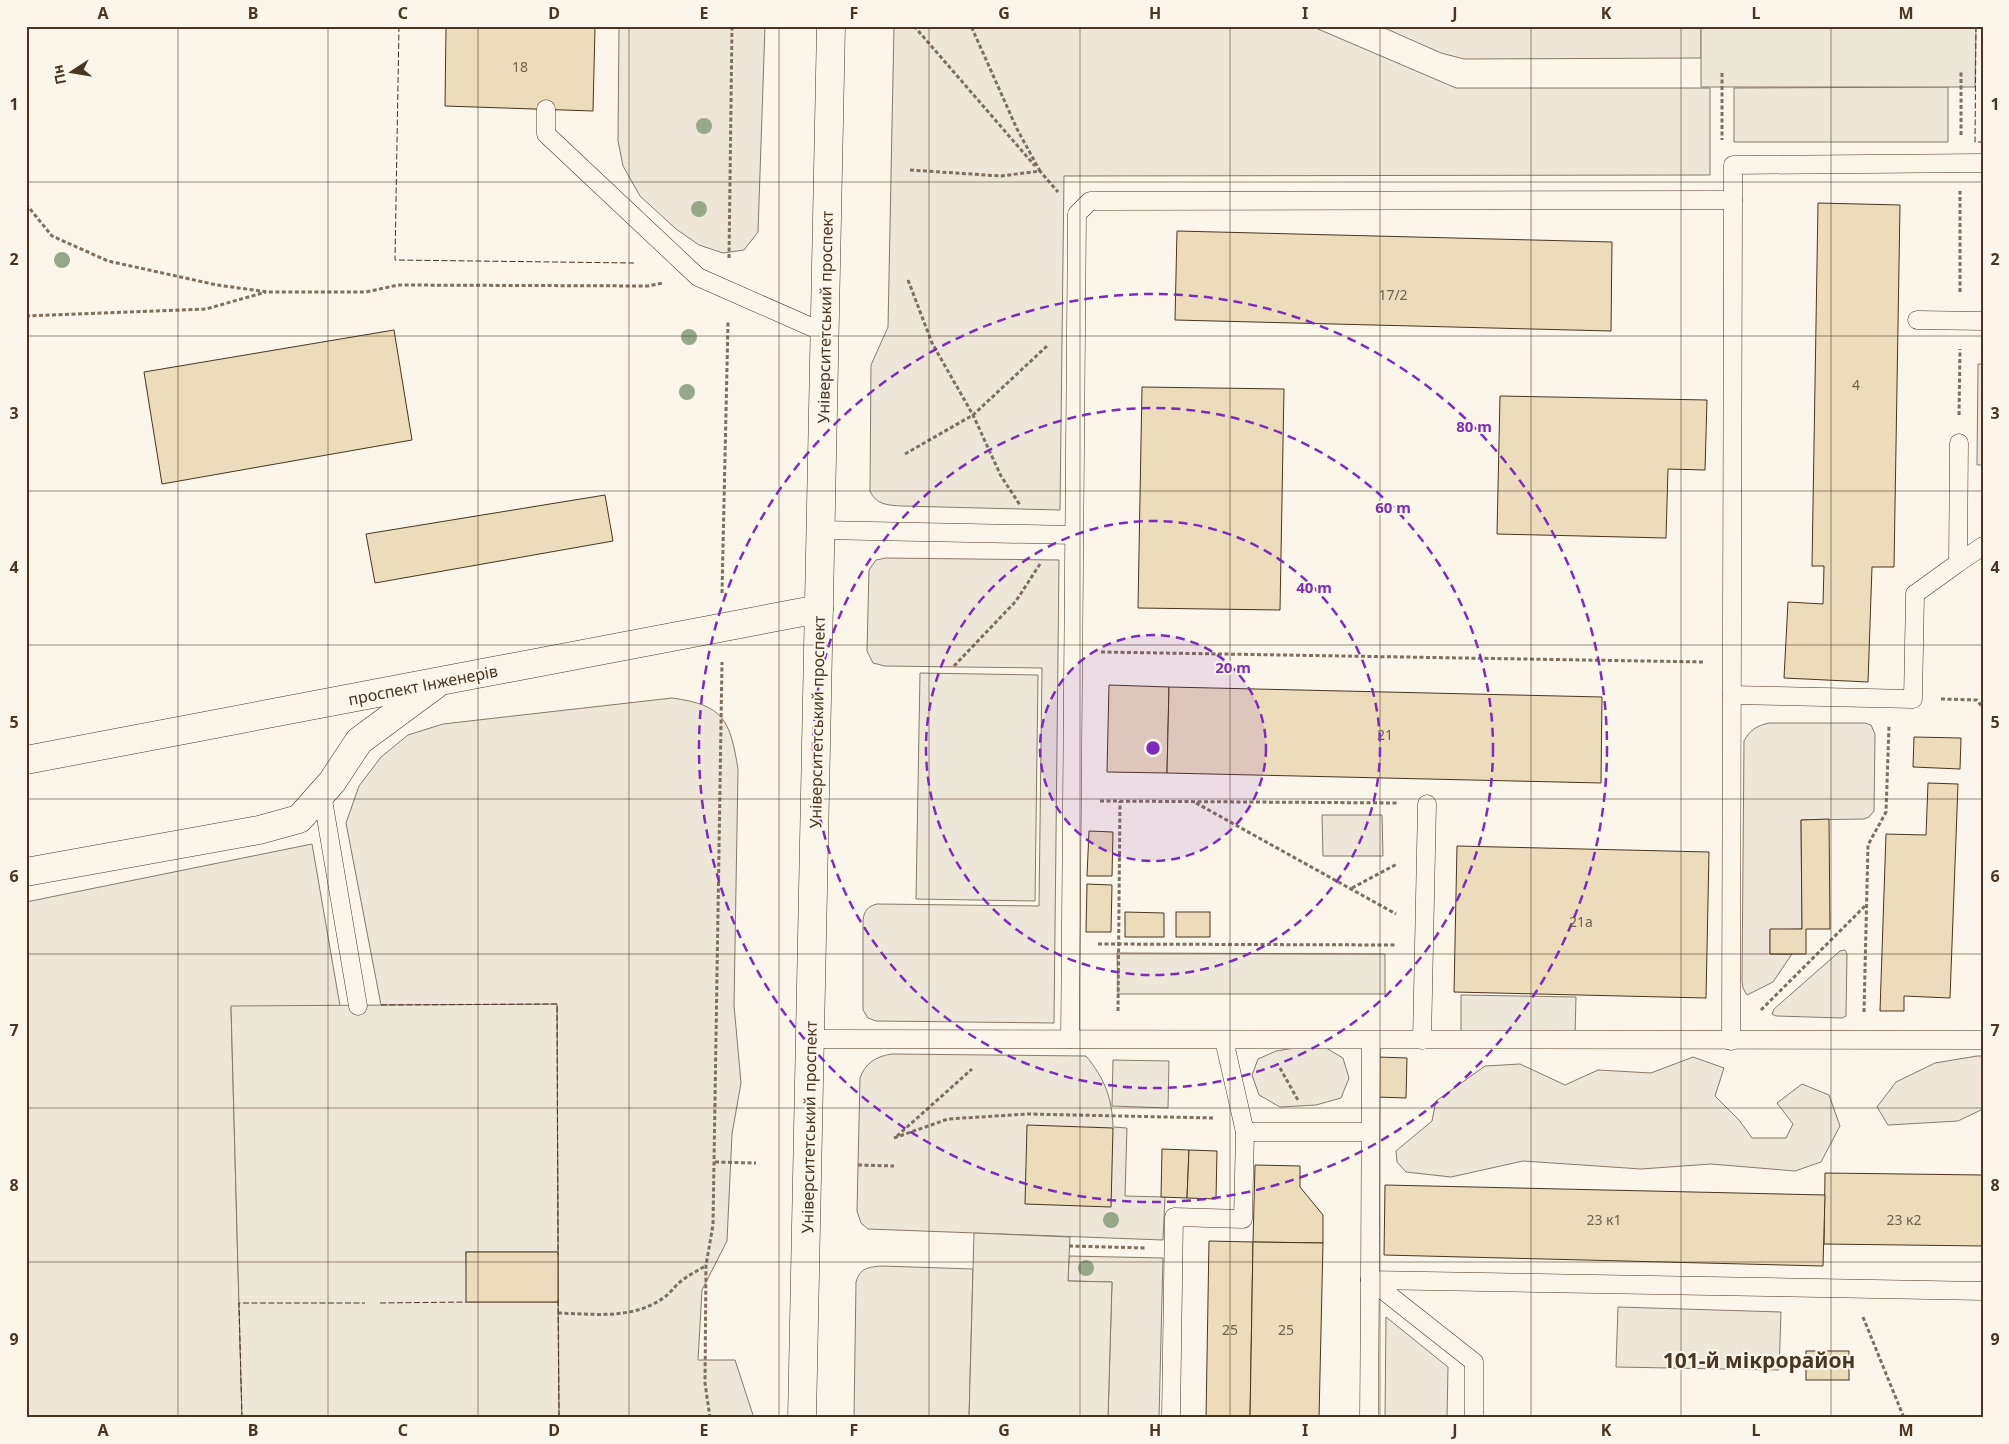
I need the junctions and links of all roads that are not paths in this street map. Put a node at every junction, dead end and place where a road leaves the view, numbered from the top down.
1 (831, 26) edge
2 (546, 109) dead end
3 (1983, 163) edge
4 (1733, 200) junction
5 (1917, 320) dead end
6 (1983, 321) edge
7 (825, 333) junction
8 (1959, 443) dead end
9 (821, 530) junction
10 (1067, 534) junction
11 (1983, 546) edge
12 (1958, 564) junction
13 (819, 609) junction
14 (442, 681) junction
15 (1732, 695) junction
16 (26, 760) edge
17 (322, 794) junction
18 (1427, 804) road end
19 (26, 872) edge
20 (358, 1006) dead end
21 (811, 1039) junction
22 (1070, 1039) junction
23 (1224, 1040) junction
24 (1371, 1040) junction
25 (1422, 1040) junction
26 (1983, 1040) edge
27 (1731, 1041) junction
28 (1244, 1125) junction
29 (1370, 1132) junction
30 (1370, 1280) junction
31 (1983, 1291) edge
32 (802, 1418) edge
33 (1171, 1418) edge
34 (1369, 1418) edge
35 (1474, 1418) edge

1 - 7 main road, Університетський проспект
2 - 7 lane
3 - 4 lane
4 - 10 lane
4 - 15 lane
5 - 6 lane
7 - 9 main road, Університетський проспект
8 - 12 lane
9 - 10 lane
9 - 13 main road, Університетський проспект
10 - 22 lane
11 - 12 lane
12 - 15 lane
13 - 14 main road, проспект Інженерів
13 - 21 main road, Університетський проспект
14 - 16 main road, проспект Інженерів
14 - 17 main road
15 - 27 lane
17 - 19 main road
17 - 20 lane
18 - 25 lane
21 - 22 lane
21 - 32 main road, Університетський проспект
22 - 23 lane
23 - 24 lane
23 - 28 lane
24 - 25 lane
24 - 29 lane
25 - 27 lane
26 - 27 lane
28 - 29 lane
28 - 33 lane
29 - 30 lane
30 - 31 lane
30 - 34 lane
30 - 35 lane

